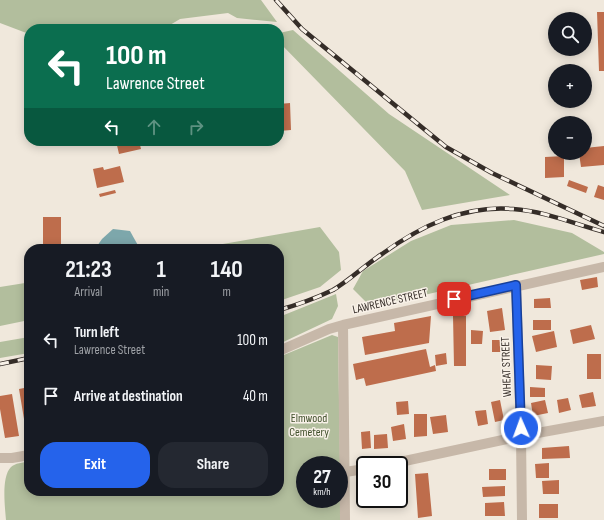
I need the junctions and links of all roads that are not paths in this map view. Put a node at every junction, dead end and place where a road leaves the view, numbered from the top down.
1 (604, 267) edge
2 (516, 285) junction
3 (343, 325) junction
4 (284, 349) edge
5 (604, 421) edge
6 (521, 436) junction
7 (24, 456) edge
8 (345, 456) edge
9 (0, 458) edge
10 (408, 460) edge
11 (345, 508) edge
12 (345, 520) edge
13 (522, 520) edge

1 - 2 street, LAWRENCE STREET
2 - 3 street, LAWRENCE STREET
2 - 6 street, WHEAT STREET
3 - 4 street, LAWRENCE STREET
3 - 8 street
5 - 6 street
6 - 10 street
6 - 13 street, WHEAT STREET
7 - 9 street
11 - 12 street

